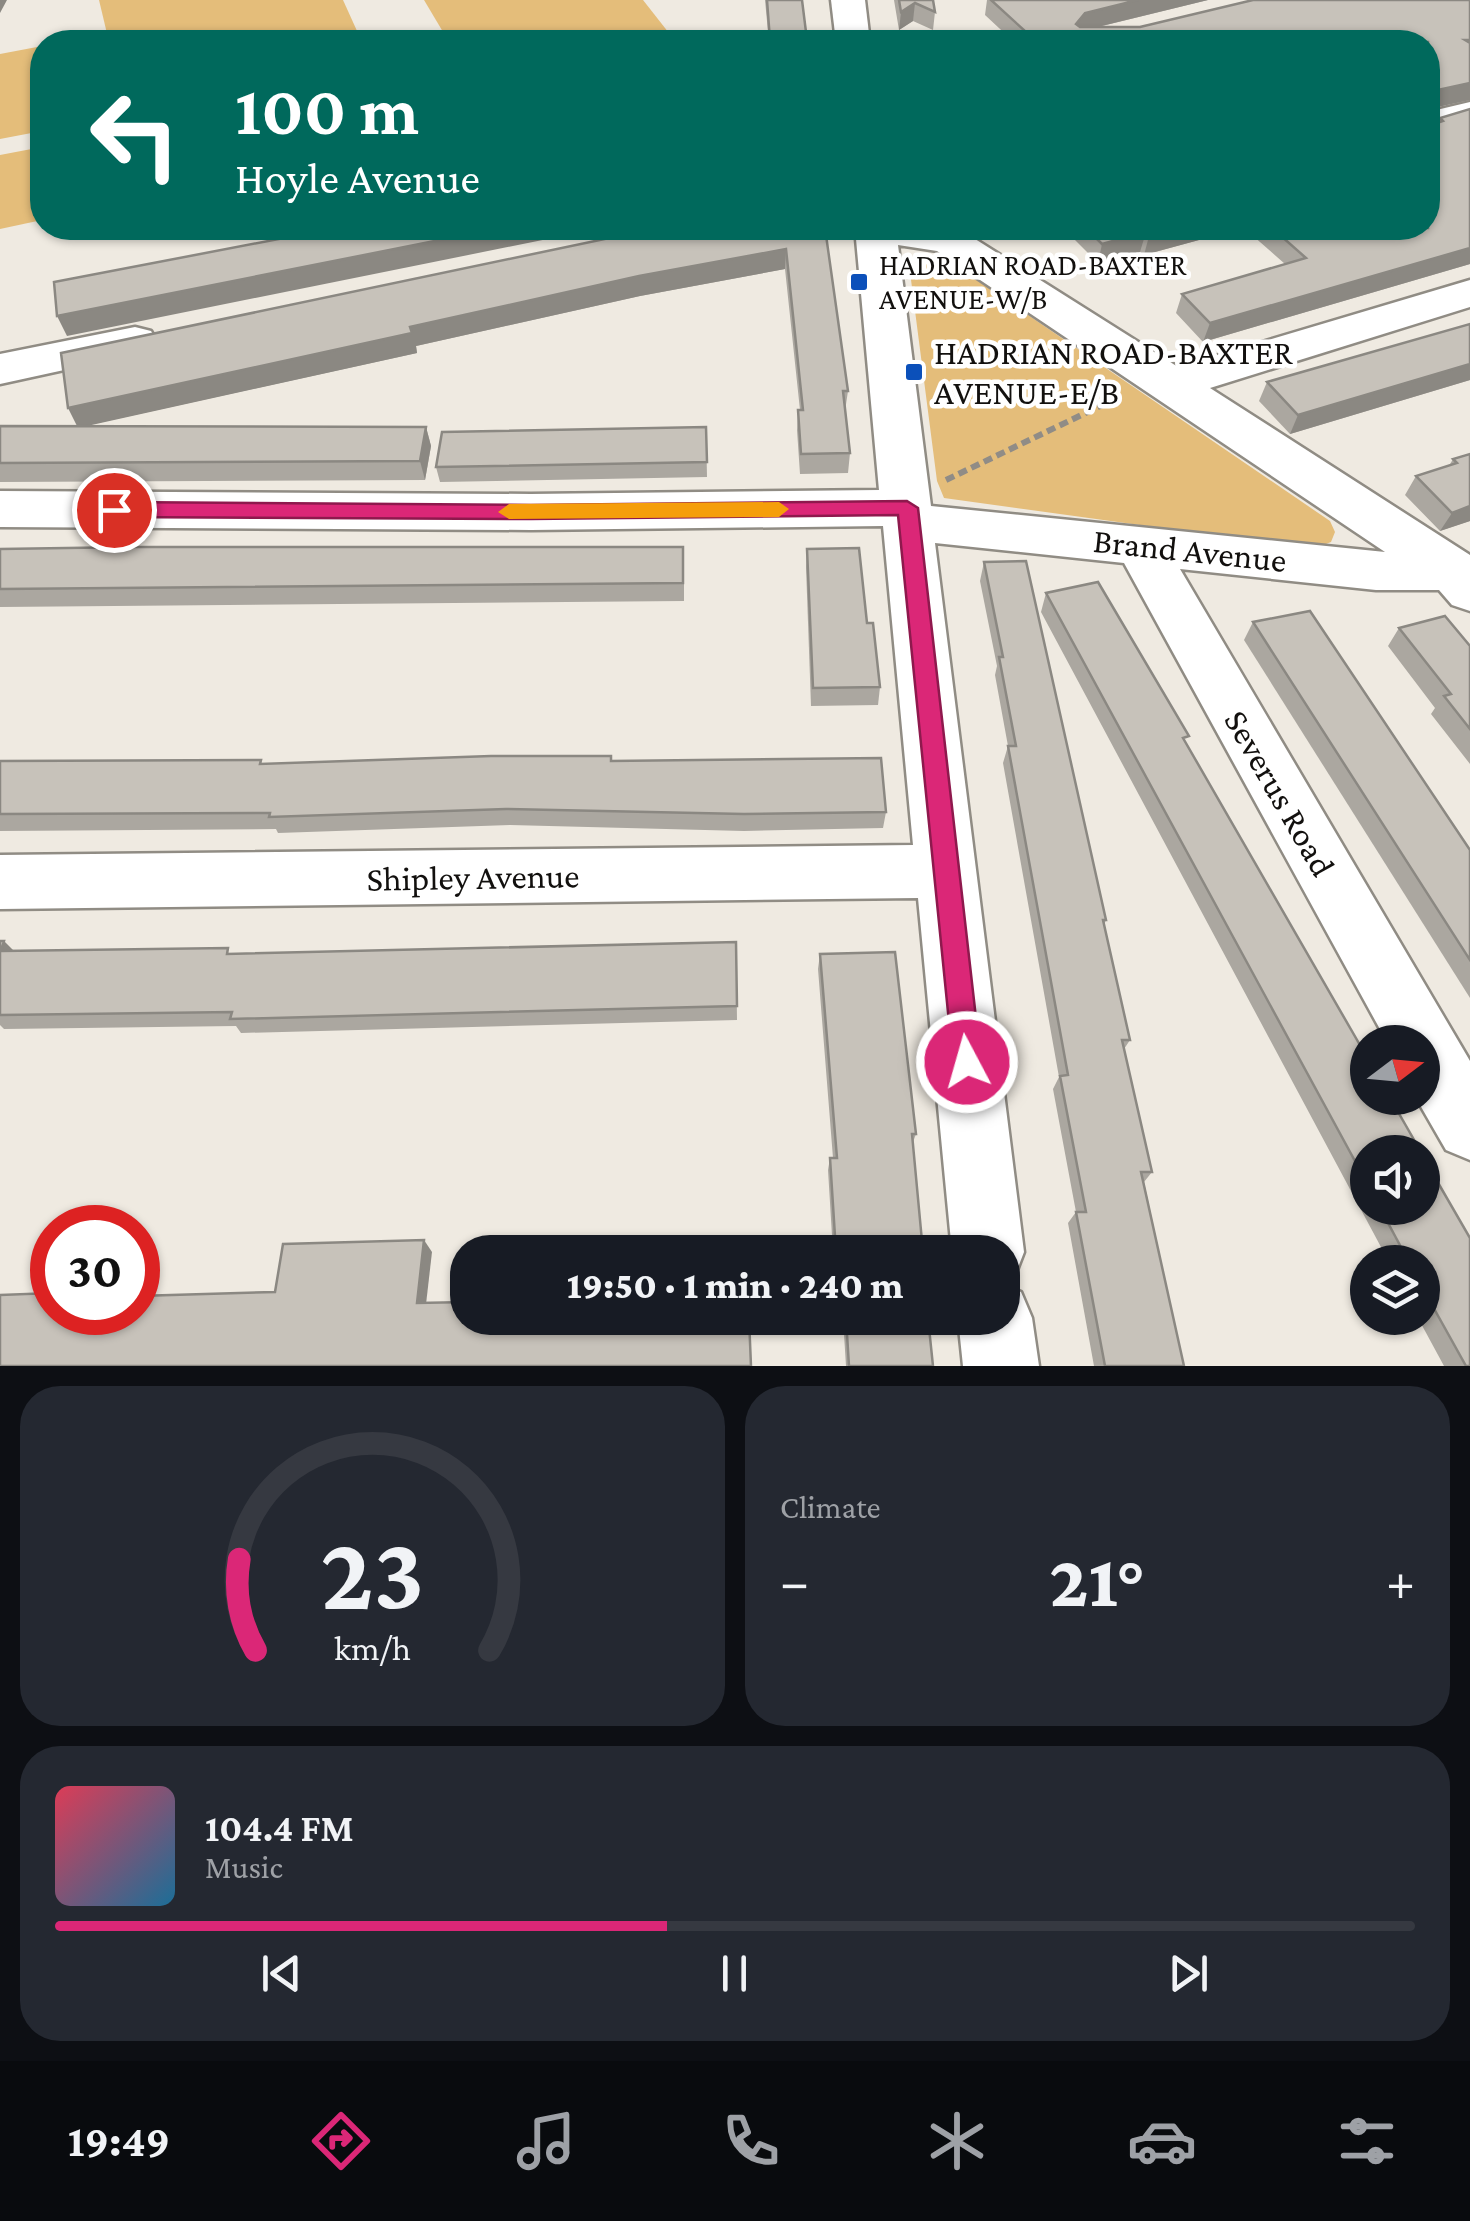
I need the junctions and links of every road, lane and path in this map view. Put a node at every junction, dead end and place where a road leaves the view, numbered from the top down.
1 (848, 0) edge
2 (852, 30) edge
3 (1470, 113) edge
4 (1440, 121) edge
5 (876, 240) edge
6 (948, 240) edge
7 (1470, 294) edge
8 (174, 333) edge
9 (0, 369) edge
10 (1167, 380) junction
11 (0, 509) edge
12 (908, 510) junction
13 (1138, 544) junction
14 (1465, 577) edge
15 (946, 871) junction
16 (0, 882) edge
17 (1412, 1025) edge
18 (1440, 1074) edge
19 (1470, 1126) edge
20 (986, 1235) edge
21 (998, 1335) edge
22 (1001, 1366) edge

1 - 2 street
3 - 4 street
5 - 12 street
6 - 10 street
7 - 10 street
8 - 9 street
10 - 12 path
10 - 14 street
11 - 12 street, Brand Avenue
12 - 13 street, Brand Avenue
12 - 15 street
13 - 14 street, Brand Avenue
13 - 17 street, Severus Road
15 - 16 street, Shipley Avenue
15 - 20 street
18 - 19 street, Severus Road
21 - 22 street

